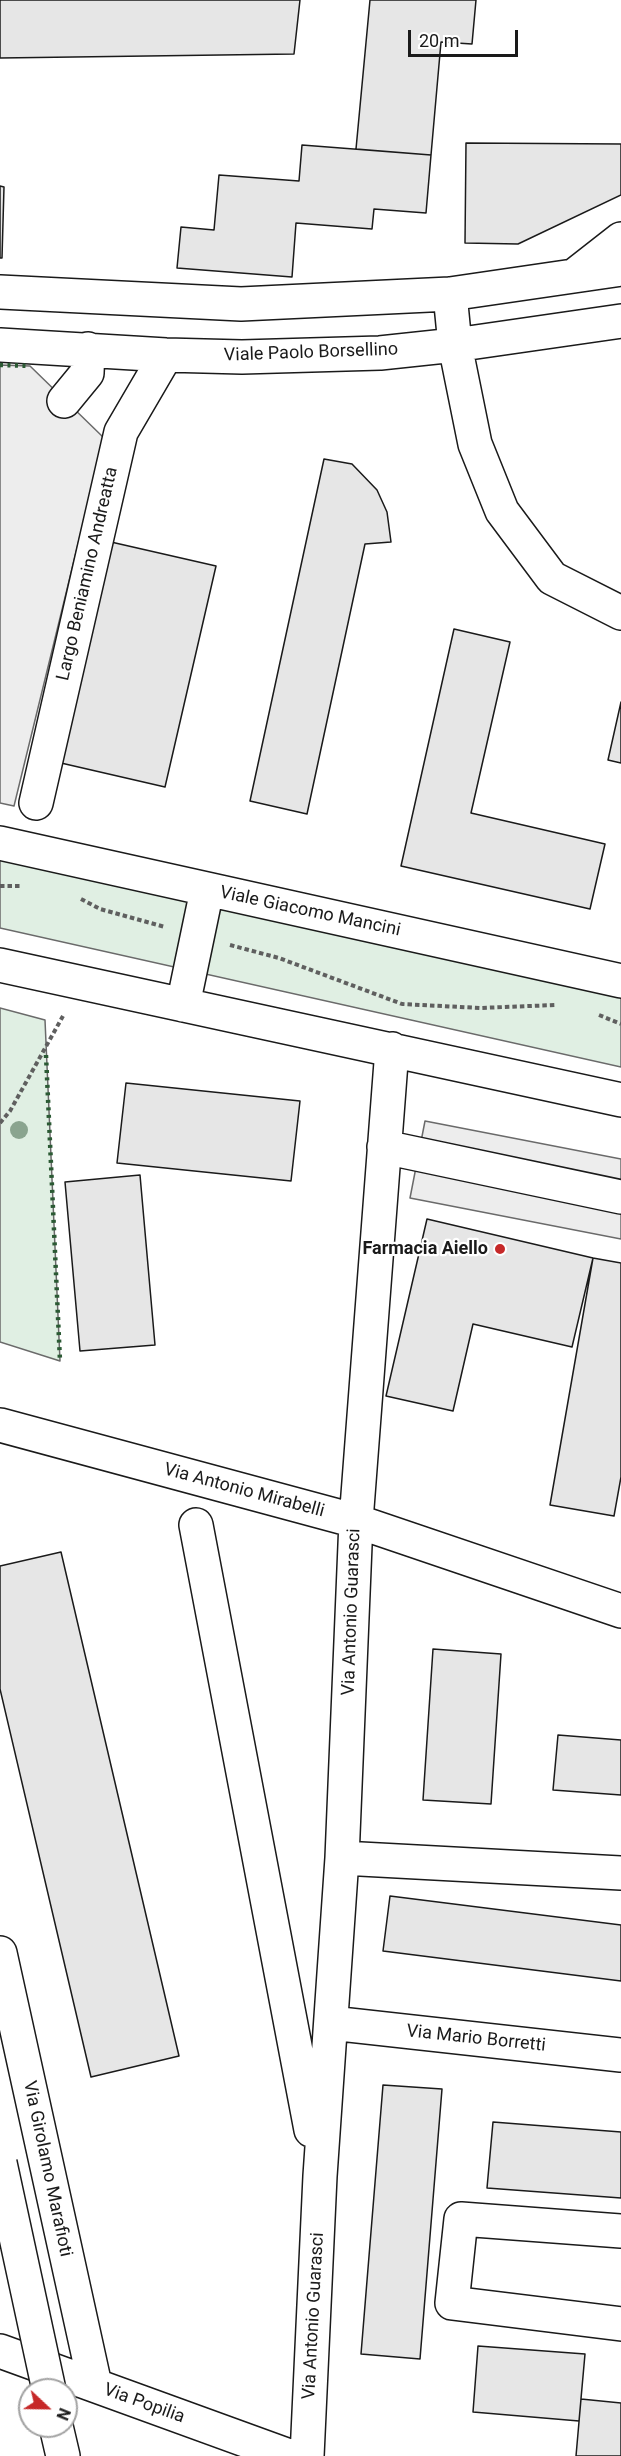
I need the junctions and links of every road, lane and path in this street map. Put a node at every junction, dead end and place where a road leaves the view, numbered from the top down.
1 (621, 239) edge
2 (621, 269) edge
3 (573, 276) junction
4 (0, 292) edge
5 (450, 294) junction
6 (621, 321) edge
7 (0, 345) edge
8 (455, 345) junction
9 (88, 350) junction
10 (166, 355) junction
11 (64, 401) dead end
12 (621, 613) edge
13 (0, 843) edge
14 (37, 852) junction
15 (0, 886) edge
16 (22, 886) dead end
17 (207, 890) junction
18 (73, 895) dead end
19 (197, 937) junction
20 (0, 965) edge
21 (621, 981) edge
22 (183, 1005) junction
23 (562, 1005) dead end
24 (66, 1010) dead end
25 (593, 1012) dead end
26 (621, 1024) edge
27 (392, 1049) junction
28 (621, 1100) edge
29 (0, 1123) edge
30 (384, 1146) junction
31 (621, 1197) edge
32 (0, 1425) edge
33 (356, 1521) junction
34 (196, 1525) dead end
35 (621, 1611) edge
36 (342, 1858) junction
37 (621, 1873) edge
38 (0, 1953) edge
39 (331, 2023) junction
40 (621, 2055) edge
41 (0, 2163) edge
42 (320, 2176) junction
43 (621, 2231) edge
44 (621, 2324) edge
45 (0, 2351) edge
46 (46, 2378) edge
47 (95, 2385) junction
48 (59, 2438) edge
49 (63, 2456) edge
50 (289, 2456) edge
51 (307, 2456) edge

1 - 3 street
2 - 3 street
3 - 5 street
4 - 5 street
5 - 8 street
6 - 8 street, Viale Paolo Borsellino
7 - 9 street, Viale Paolo Borsellino
8 - 10 street, Viale Paolo Borsellino
8 - 12 street
9 - 10 street, Viale Paolo Borsellino
9 - 11 street
10 - 14 street, Largo Beniamino Andreatta
13 - 14 street, Viale Giacomo Mancini
14 - 17 street, Viale Giacomo Mancini
15 - 16 path
17 - 19 street
17 - 21 street, Viale Giacomo Mancini
18 - 19 path
19 - 22 street
19 - 23 path
20 - 22 street
22 - 27 street
24 - 29 path
25 - 26 path
27 - 28 street
27 - 30 street, Via Antonio Guarasci
30 - 31 street
30 - 33 street, Via Antonio Guarasci
32 - 33 street, Via Antonio Mirabelli
33 - 35 street, Via Antonio Mirabelli
33 - 36 street, Via Antonio Guarasci
34 - 42 street, Via Antonio Guarasci
36 - 37 street
36 - 39 street, Via Antonio Guarasci
38 - 47 street, Via Girolamo Marafioti
39 - 40 street, Via Mario Borretti
39 - 42 street, Via Antonio Guarasci
41 - 46 street, bridge
42 - 51 street, Via Antonio Guarasci
43 - 44 street
45 - 47 street, Via Popilia
47 - 50 street, Via Popilia
48 - 49 street

